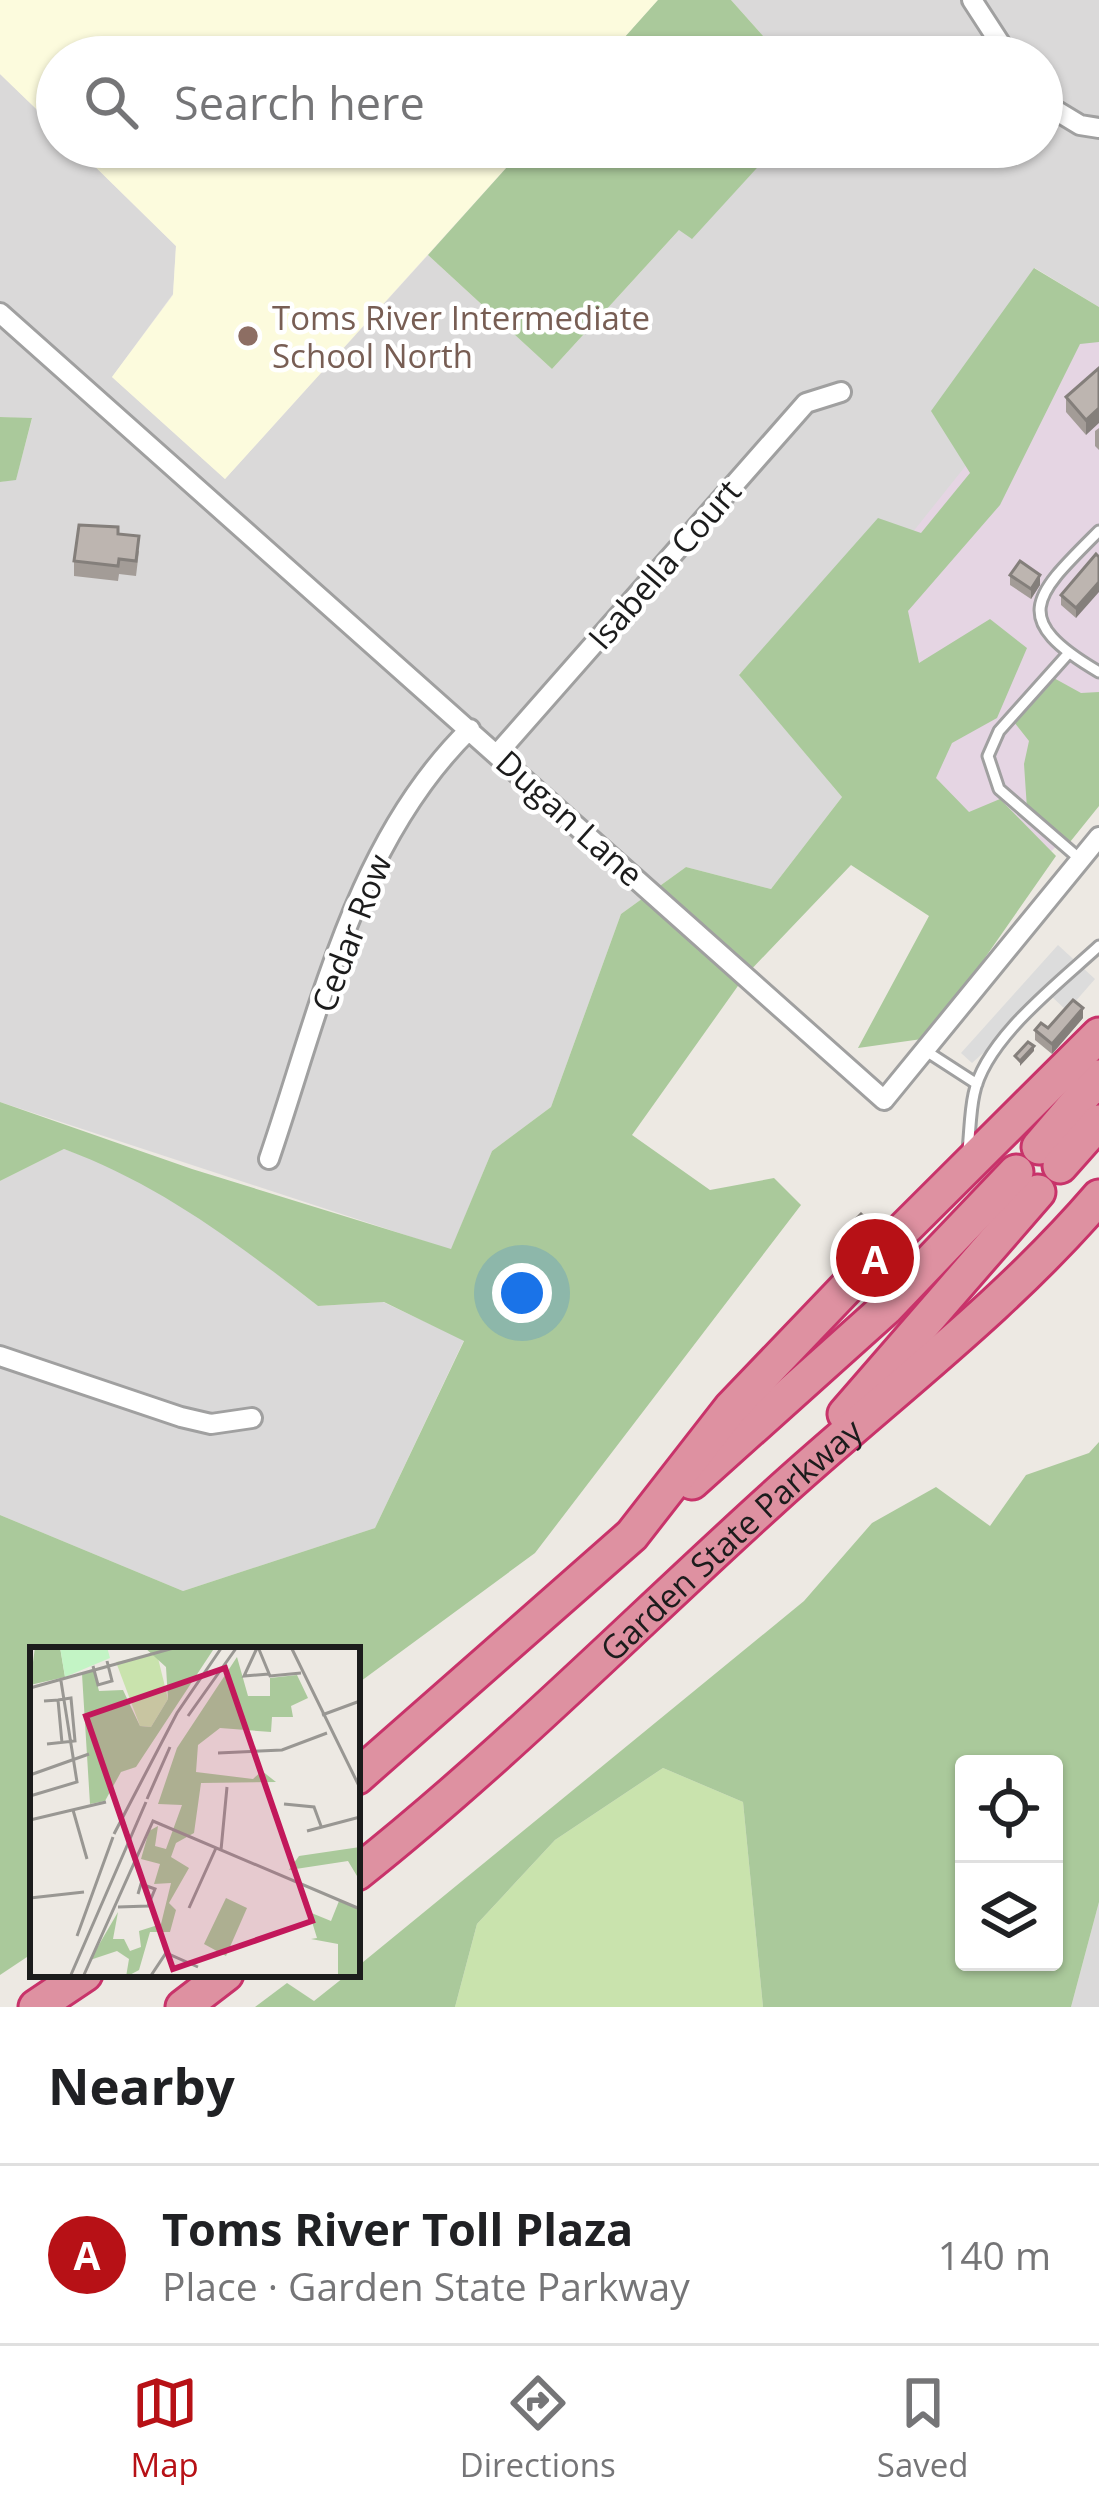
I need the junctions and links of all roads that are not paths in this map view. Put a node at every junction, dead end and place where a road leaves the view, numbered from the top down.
1 (972, 0) edge
2 (995, 36) edge
3 (1063, 115) edge
4 (1099, 128) edge
5 (0, 313) edge
6 (841, 392) dead end
7 (1099, 531) edge
8 (1067, 655) junction
9 (1099, 672) edge
10 (470, 729) junction
11 (498, 753) junction
12 (1099, 837) edge
13 (1081, 860) junction
14 (1099, 946) edge
15 (1099, 1034) edge
16 (926, 1051) junction
17 (1099, 1077) edge
18 (977, 1084) junction
19 (1099, 1122) edge
20 (269, 1159) dead end
21 (967, 1168) junction
22 (1099, 1197) edge
23 (0, 1356) edge
24 (252, 1418) dead end
25 (773, 1498) junction
26 (632, 1535) junction
27 (360, 1774) edge
28 (360, 1871) edge
29 (81, 1977) edge
30 (222, 1977) edge
31 (36, 2007) edge
32 (183, 2007) edge

1 - 2 street
3 - 4 street
5 - 10 street, Dugan Lane
6 - 11 street, Isabella Court
7 - 8 lane
8 - 9 lane
8 - 13 lane
10 - 11 street, Dugan Lane
10 - 20 street, Cedar Row
11 - 16 street, Dugan Lane
12 - 13 street, Dugan Lane
13 - 16 street, Dugan Lane
14 - 18 lane
15 - 21 highway
16 - 18 lane
17 - 19 highway
18 - 21 lane
21 - 26 highway
22 - 25 highway, Garden State Parkway
23 - 24 street
25 - 26 highway
25 - 28 highway, Garden State Parkway
26 - 27 highway
29 - 31 highway
30 - 32 highway

